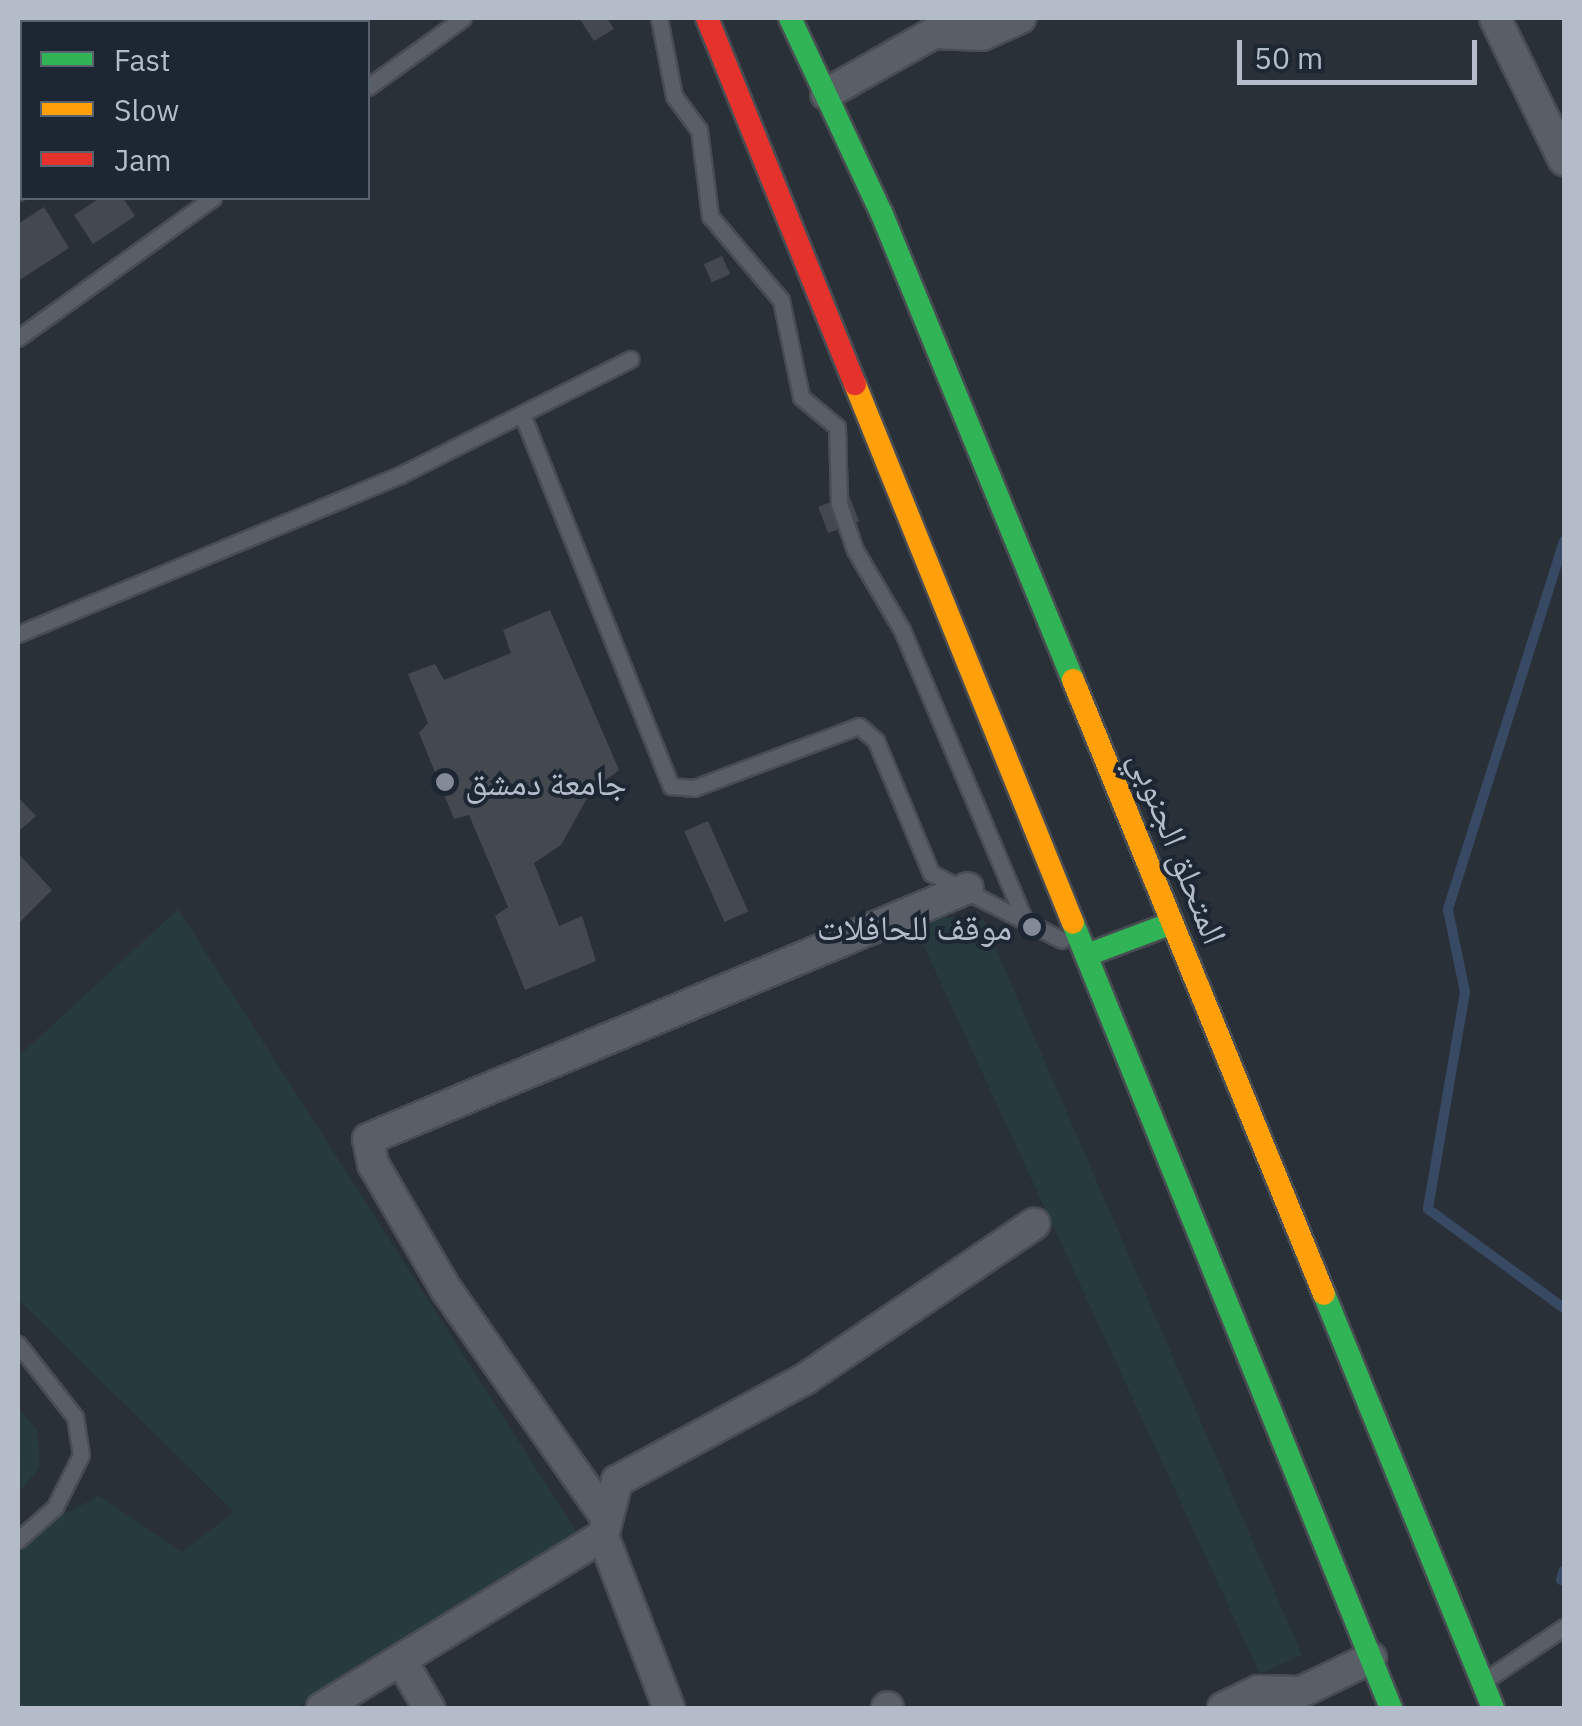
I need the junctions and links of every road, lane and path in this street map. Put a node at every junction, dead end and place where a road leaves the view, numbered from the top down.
1 (462, 18) edge
2 (660, 18) edge
3 (708, 18) edge
4 (790, 18) edge
5 (1020, 18) edge
6 (1496, 18) edge
7 (978, 26) edge
8 (370, 86) edge
9 (826, 94) junction
10 (1564, 160) edge
11 (209, 200) edge
12 (18, 338) edge
13 (631, 359) dead end
14 (522, 414) junction
15 (18, 634) edge
16 (968, 888) junction
17 (1024, 920) junction
18 (1172, 923) junction
19 (1087, 955) junction
20 (1034, 1224) dead end
21 (18, 1344) edge
22 (604, 1525) junction
23 (18, 1540) edge
24 (1564, 1628) edge
25 (1371, 1658) junction
26 (402, 1660) junction
27 (1482, 1682) junction
28 (322, 1708) edge
29 (429, 1708) edge
30 (669, 1708) edge
31 (1223, 1708) edge
32 (1391, 1708) edge
33 (1493, 1708) edge

1 - 8 lane
2 - 17 lane
3 - 19 highway
4 - 9 highway, المتحلق الجنوبي
5 - 7 street
6 - 10 street
7 - 9 street
9 - 18 highway, المتحلق الجنوبي
11 - 12 lane
13 - 14 lane
14 - 15 lane
14 - 16 lane
16 - 17 lane
16 - 22 street
17 - 19 lane
18 - 19 highway
18 - 27 highway, المتحلق الجنوبي
19 - 25 highway
20 - 22 street
21 - 23 lane
22 - 26 street
22 - 30 street
24 - 27 lane
25 - 31 street
25 - 32 highway
26 - 28 street
26 - 29 street
27 - 33 highway, المتحلق الجنوبي

